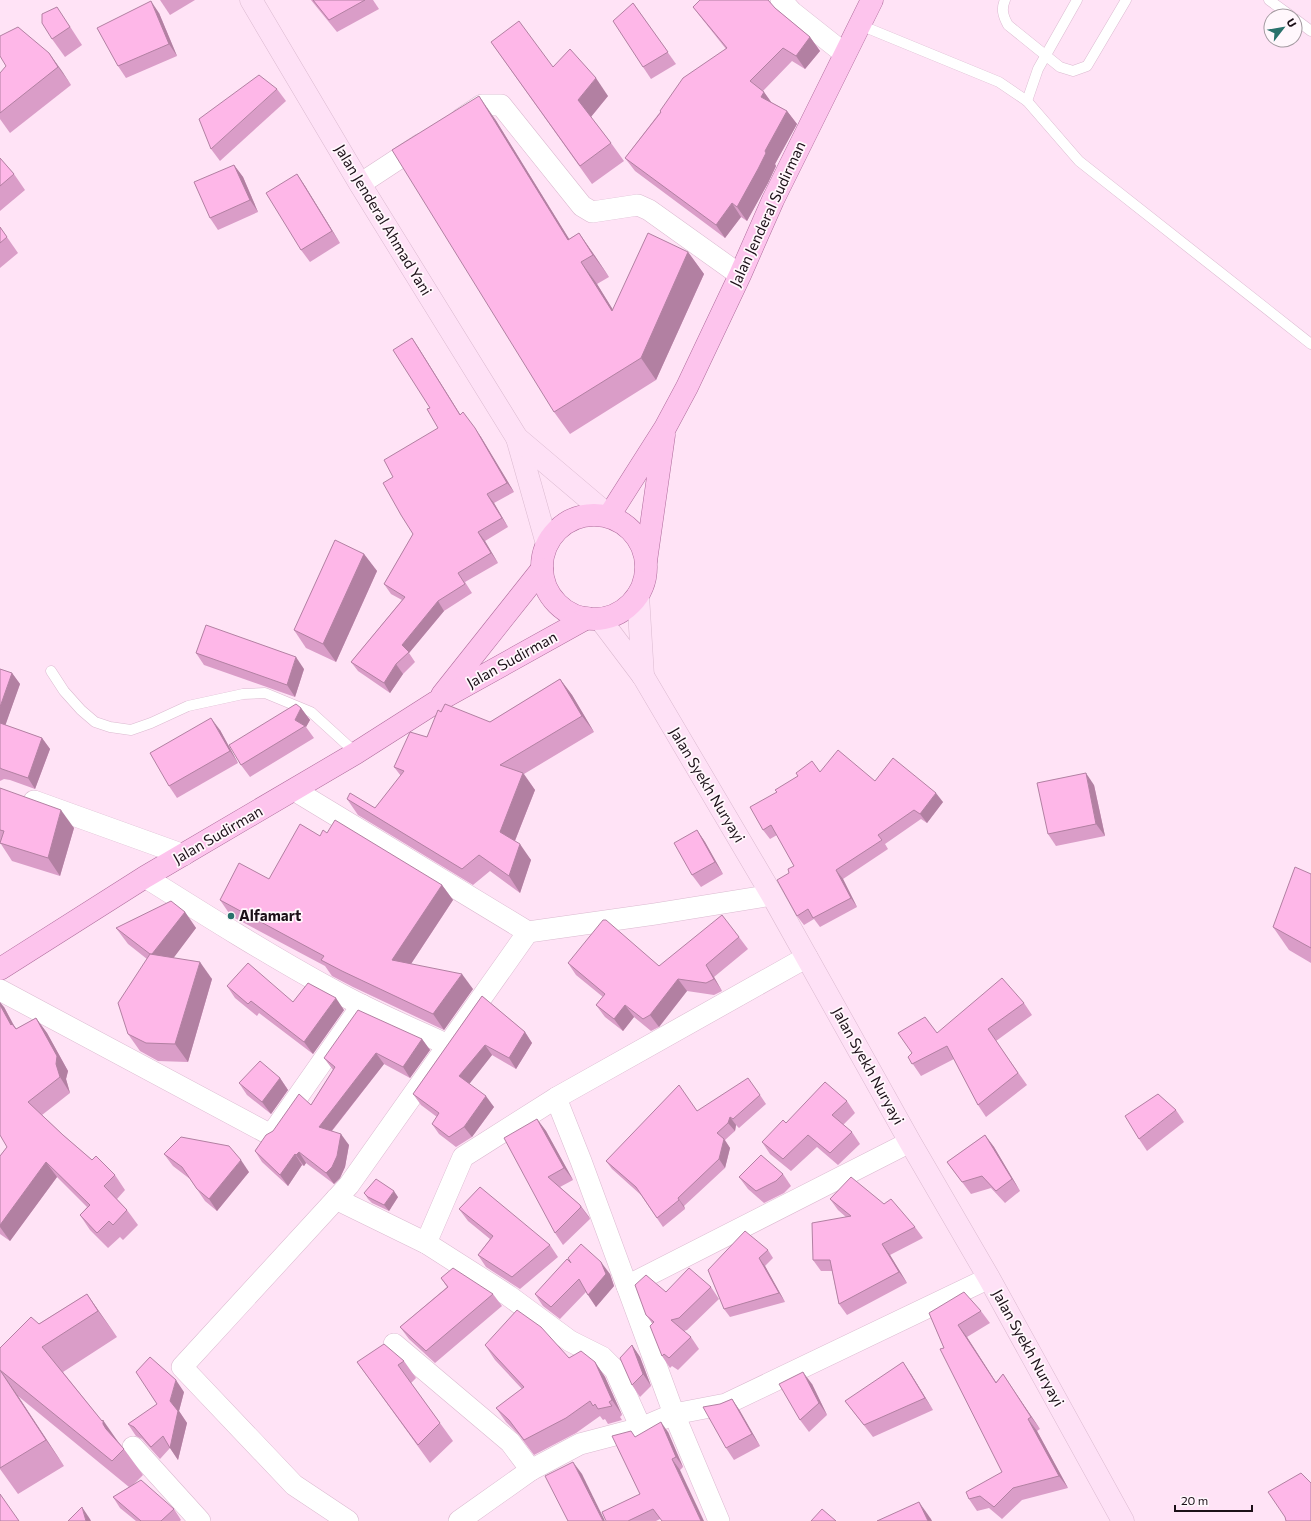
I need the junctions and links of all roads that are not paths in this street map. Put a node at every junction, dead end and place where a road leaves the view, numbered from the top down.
1 (251, 0) edge
2 (781, 0) edge
3 (872, 0) edge
4 (1005, 0) edge
5 (1077, 0) edge
6 (1126, 0) edge
7 (1269, 0) edge
8 (1280, 8) edge
9 (860, 25) junction
10 (845, 54) junction
11 (1046, 54) junction
12 (1027, 101) junction
13 (360, 184) junction
14 (740, 275) junction
15 (1311, 344) edge
16 (666, 428) junction
17 (517, 438) junction
18 (608, 516) junction
19 (546, 544) junction
20 (646, 564) junction
21 (542, 569) junction
22 (638, 595) junction
23 (594, 618) junction
24 (51, 671) dead end
25 (643, 676) junction
26 (436, 702) junction
27 (356, 753) junction
28 (294, 790) junction
29 (13, 794) edge
30 (184, 855) junction
31 (145, 877) junction
32 (772, 895) junction
33 (528, 932) junction
34 (806, 957) junction
35 (0, 969) edge
36 (0, 990) edge
37 (362, 1005) junction
38 (448, 1045) junction
39 (556, 1098) junction
40 (910, 1142) junction
41 (336, 1198) junction
42 (426, 1243) junction
43 (989, 1278) junction
44 (627, 1286) junction
45 (394, 1344) dead end
46 (674, 1414) junction
47 (641, 1428) junction
48 (133, 1447) dead end
49 (531, 1470) junction
50 (464, 1519) edge
51 (200, 1521) edge
52 (348, 1521) edge
53 (719, 1521) edge
54 (1123, 1521) edge

1 - 13 main road, Jalan Jenderal Ahmad Yani
2 - 10 street
3 - 9 main road, Jalan Jenderal Sudirman
4 - 11 lane
5 - 11 lane
6 - 11 lane
7 - 8 lane
9 - 10 main road, Jalan Jenderal Sudirman
9 - 12 lane
10 - 14 main road, Jalan Jenderal Sudirman
11 - 12 lane
12 - 15 lane
13 - 14 street
13 - 17 main road, Jalan Jenderal Ahmad Yani
14 - 16 main road, Jalan Jenderal Sudirman
16 - 18 main road, Jalan Jenderal Sudirman
16 - 20 main road, Jalan Jenderal Sudirman
17 - 18 main road, Jalan Jenderal Ahmad Yani
17 - 19 main road, Jalan Jenderal Ahmad Yani
18 - 19 main road
18 - 20 main road
19 - 21 main road
20 - 22 main road
21 - 23 main road
21 - 26 main road, Jalan Sudirman
22 - 23 main road
22 - 25 main road
23 - 25 main road, Jalan Syekh Nuryayi
23 - 26 main road, Jalan Sudirman
24 - 27 lane
25 - 32 main road, Jalan Syekh Nuryayi
26 - 27 main road, Jalan Sudirman
27 - 28 main road, Jalan Sudirman
28 - 30 main road, Jalan Sudirman
28 - 33 street
29 - 30 street
30 - 31 main road, Jalan Sudirman
31 - 35 main road, Jalan Sudirman
31 - 37 street
32 - 33 street
32 - 34 main road, Jalan Syekh Nuryayi
33 - 38 street
34 - 39 street
34 - 40 main road, Jalan Syekh Nuryayi
36 - 37 street
37 - 38 street
38 - 41 street
39 - 42 street
39 - 44 street
40 - 43 main road, Jalan Syekh Nuryayi
40 - 44 street
41 - 42 street
41 - 52 street
42 - 47 street
43 - 46 street
43 - 54 main road, Jalan Syekh Nuryayi
44 - 46 street
45 - 49 street
46 - 47 street
46 - 53 street
47 - 49 street
48 - 51 street
49 - 50 street

